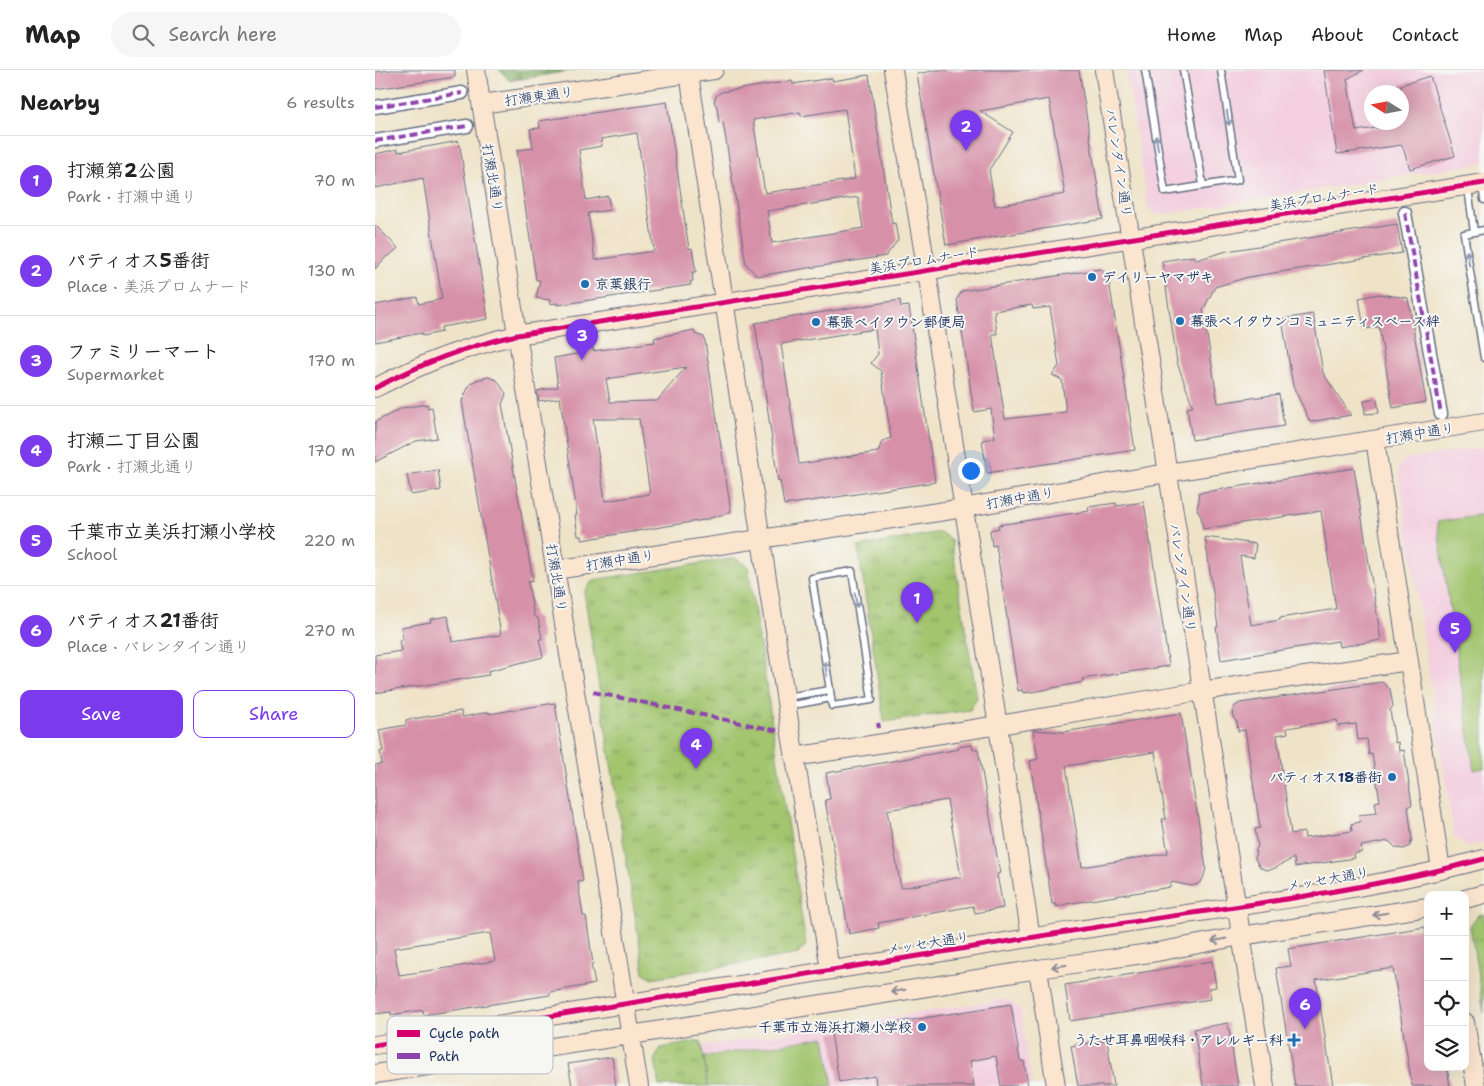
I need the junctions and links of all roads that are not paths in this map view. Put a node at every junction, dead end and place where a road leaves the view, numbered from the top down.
1 (476, 70) edge
2 (714, 70) edge
3 (893, 70) edge
4 (1104, 70) edge
5 (1145, 70) edge
6 (1183, 70) edge
7 (1221, 70) edge
8 (689, 74) junction
9 (461, 93) dead end
10 (482, 104) junction
11 (375, 107) edge
12 (467, 126) dead end
13 (375, 141) edge
14 (1203, 186) junction
15 (1479, 188) edge
16 (1405, 212) dead end
17 (1484, 230) edge
18 (1474, 232) junction
19 (1132, 239) junction
20 (927, 272) junction
21 (723, 302) junction
22 (517, 335) junction
23 (1484, 358) edge
24 (375, 388) edge
25 (1441, 414) dead end
26 (1484, 422) edge
27 (1375, 440) junction
28 (1167, 473) junction
29 (964, 508) junction
30 (760, 539) junction
31 (555, 570) junction
32 (1409, 661) junction
33 (830, 690) junction
34 (1201, 691) junction
35 (831, 698) junction
36 (786, 702) junction
37 (999, 725) junction
38 (794, 757) junction
39 (1484, 859) edge
40 (1441, 870) junction
41 (1484, 894) edge
42 (1469, 898) edge
43 (1236, 906) junction
44 (1424, 908) edge
45 (1241, 936) junction
46 (1031, 938) junction
47 (1038, 969) junction
48 (830, 970) junction
49 (626, 1003) junction
50 (548, 1016) edge
51 (1466, 1026) edge
52 (631, 1035) junction
53 (553, 1047) edge
54 (639, 1086) edge
55 (1056, 1086) edge
56 (1265, 1086) edge
57 (1476, 1086) edge

1 - 10 street, 打瀬北通り
2 - 8 street, 打瀬東通り
3 - 20 street
4 - 19 street, バレンタイン通り
14 -> 5 lane
6 - 14 lane
7 -> 14 lane
8 - 10 street, 打瀬東通り
8 - 21 street
9 - 11 street
10 - 22 street, 打瀬北通り
12 - 13 street
15 - 18 lane
15 - 19 street, 美浜プロムナード
16 - 25 street
17 - 18 lane
23 -> 18 lane
19 - 20 street, 美浜プロムナード
19 - 28 street, バレンタイン通り
20 - 21 street, 美浜プロムナード
20 - 29 street
21 - 22 street, 美浜プロムナード
21 - 30 street
22 - 24 street, 美浜プロムナード
22 - 31 street, 打瀬北通り
26 - 27 street, 打瀬中通り
27 - 28 street, 打瀬中通り
27 - 32 street
28 - 29 street, 打瀬中通り
28 - 34 street, バレンタイン通り
29 - 30 street, 打瀬中通り
29 - 37 street
30 - 31 street, 打瀬中通り
30 - 36 street
31 - 49 street, 打瀬北通り
32 - 34 street
32 - 40 street
33 - 35 lane
33 -> 35 lane
33 - 36 lane
34 - 37 street
34 - 43 street, バレンタイン通り
35 - 36 lane
36 - 38 street
37 - 38 street
37 - 46 street
38 - 48 street
39 - 40 street, メッセ大通り
40 - 43 street, メッセ大通り
41 - 42 street
43 - 45 street, バレンタイン通り
43 - 46 street, メッセ大通り
44 -> 45 street
45 -> 47 street
45 - 56 street, バレンタイン通り
46 - 48 street, メッセ大通り
47 -> 52 street
47 - 55 street
48 - 49 street, メッセ大通り
49 - 50 street, メッセ大通り
49 - 52 street, 打瀬北通り
51 - 57 street
52 - 53 street
52 - 54 street, 打瀬北通り

